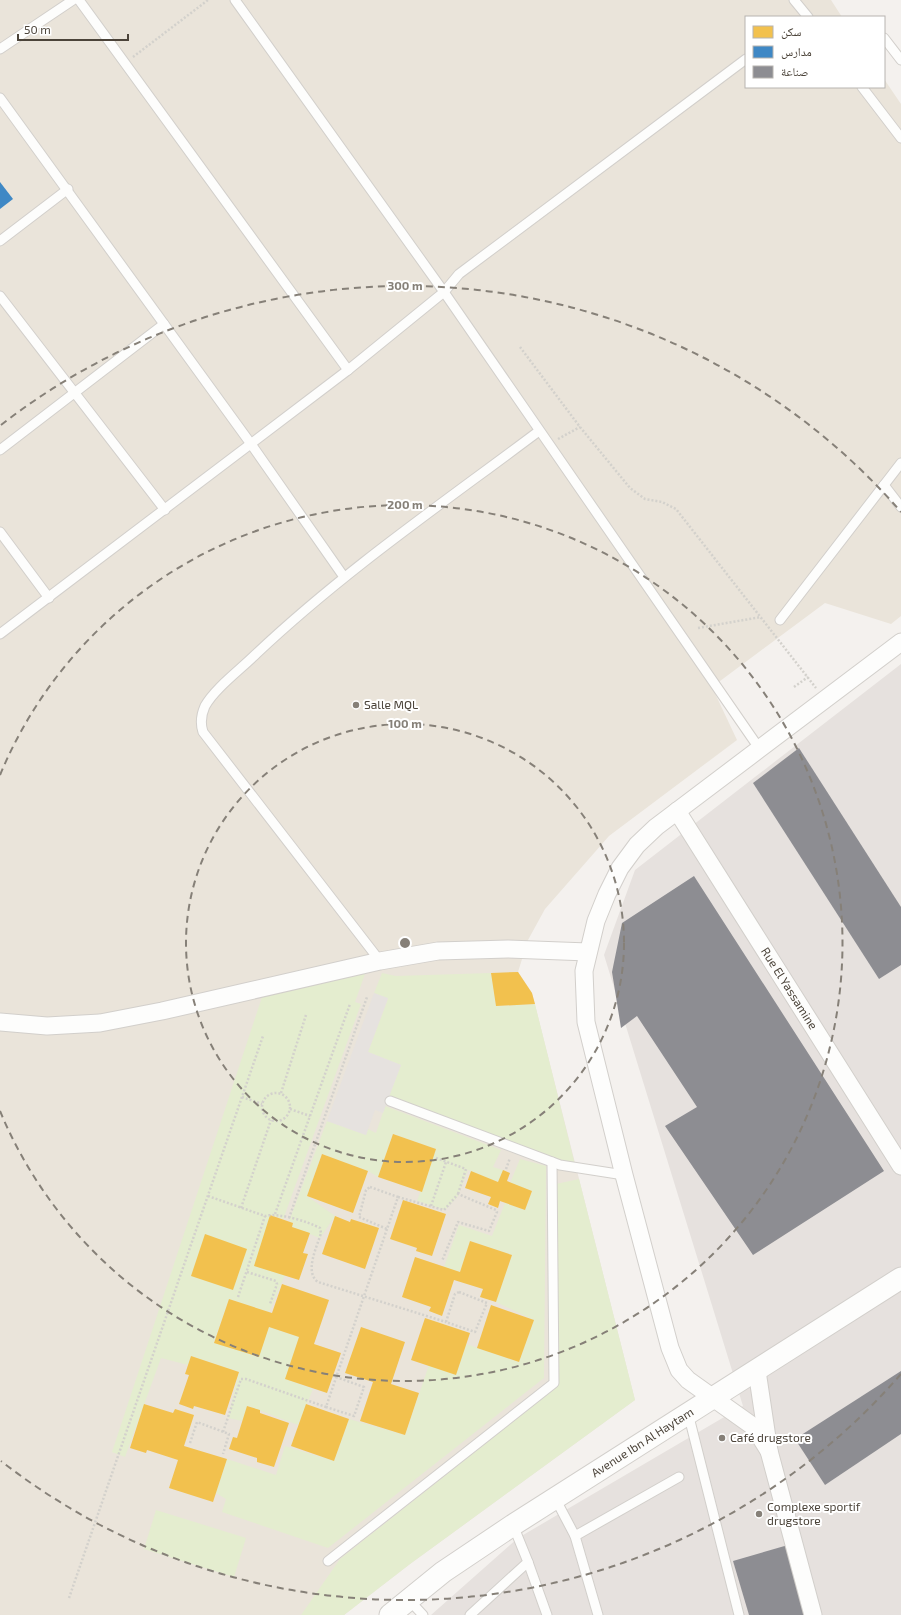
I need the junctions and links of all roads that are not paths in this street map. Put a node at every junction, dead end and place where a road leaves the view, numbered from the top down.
1 (73, 0) edge
2 (79, 0) edge
3 (235, 0) edge
4 (794, 0) edge
5 (805, 16) edge
6 (885, 40) edge
7 (0, 50) edge
8 (745, 60) edge
9 (901, 60) edge
10 (863, 88) edge
11 (0, 98) edge
12 (901, 138) edge
13 (68, 189) junction
14 (0, 242) edge
15 (444, 292) junction
16 (0, 296) edge
17 (164, 324) junction
18 (348, 370) junction
19 (75, 393) junction
20 (539, 431) junction
21 (251, 444) junction
22 (0, 450) edge
23 (901, 463) edge
24 (884, 485) junction
25 (901, 507) edge
26 (165, 510) junction
27 (0, 532) edge
28 (344, 577) junction
29 (49, 598) junction
30 (780, 620) dead end
31 (0, 634) edge
32 (901, 642) edge
33 (759, 748) junction
34 (677, 811) junction
35 (588, 952) junction
36 (380, 961) junction
37 (0, 1022) edge
38 (390, 1101) dead end
39 (552, 1162) junction
40 (901, 1166) edge
41 (624, 1175) junction
42 (901, 1278) edge
43 (757, 1371) junction
44 (713, 1398) junction
45 (688, 1413) junction
46 (769, 1451) junction
47 (679, 1477) dead end
48 (555, 1498) junction
49 (513, 1525) junction
50 (575, 1536) junction
51 (328, 1561) dead end
52 (528, 1562) junction
53 (408, 1599) junction
54 (390, 1615) edge
55 (423, 1615) edge
56 (470, 1615) edge
57 (547, 1615) edge
58 (598, 1615) edge
59 (739, 1615) edge
60 (813, 1615) edge

1 - 7 lane
2 - 18 lane
3 - 15 lane
4 - 5 lane
6 - 9 lane
8 - 15 lane
10 - 12 lane
11 - 13 lane
13 - 14 lane
13 - 17 lane
15 - 18 lane
15 - 20 lane
16 - 19 lane
17 - 19 lane
17 - 21 lane
18 - 21 lane
19 - 22 lane
19 - 26 lane
20 - 28 lane
20 - 33 lane
21 - 26 lane
21 - 28 lane
23 - 24 lane
24 - 25 lane
24 - 30 lane
26 - 29 lane
27 - 29 lane
28 - 36 lane
29 - 31 lane
32 - 33 street
33 - 34 street
34 - 35 street
34 - 40 street, Rue El Yassamine
35 - 36 street
35 - 41 street
36 - 37 street
38 - 39 lane
39 - 41 lane
39 - 51 lane
41 - 44 street
42 - 43 street, Avenue Ibn Al Haytam
43 - 44 street, Avenue Ibn Al Haytam
43 - 46 street
44 - 45 street, Avenue Ibn Al Haytam
44 - 46 street
45 - 48 street, Avenue Ibn Al Haytam
45 - 59 lane
46 - 60 street
47 - 50 lane
48 - 49 street, Avenue Ibn Al Haytam
48 - 50 lane
49 - 52 lane
49 - 53 street, Avenue Ibn Al Haytam
50 - 58 lane
52 - 56 lane
52 - 57 lane
53 - 54 street, Avenue Ibn Al Haytam
53 - 55 lane

